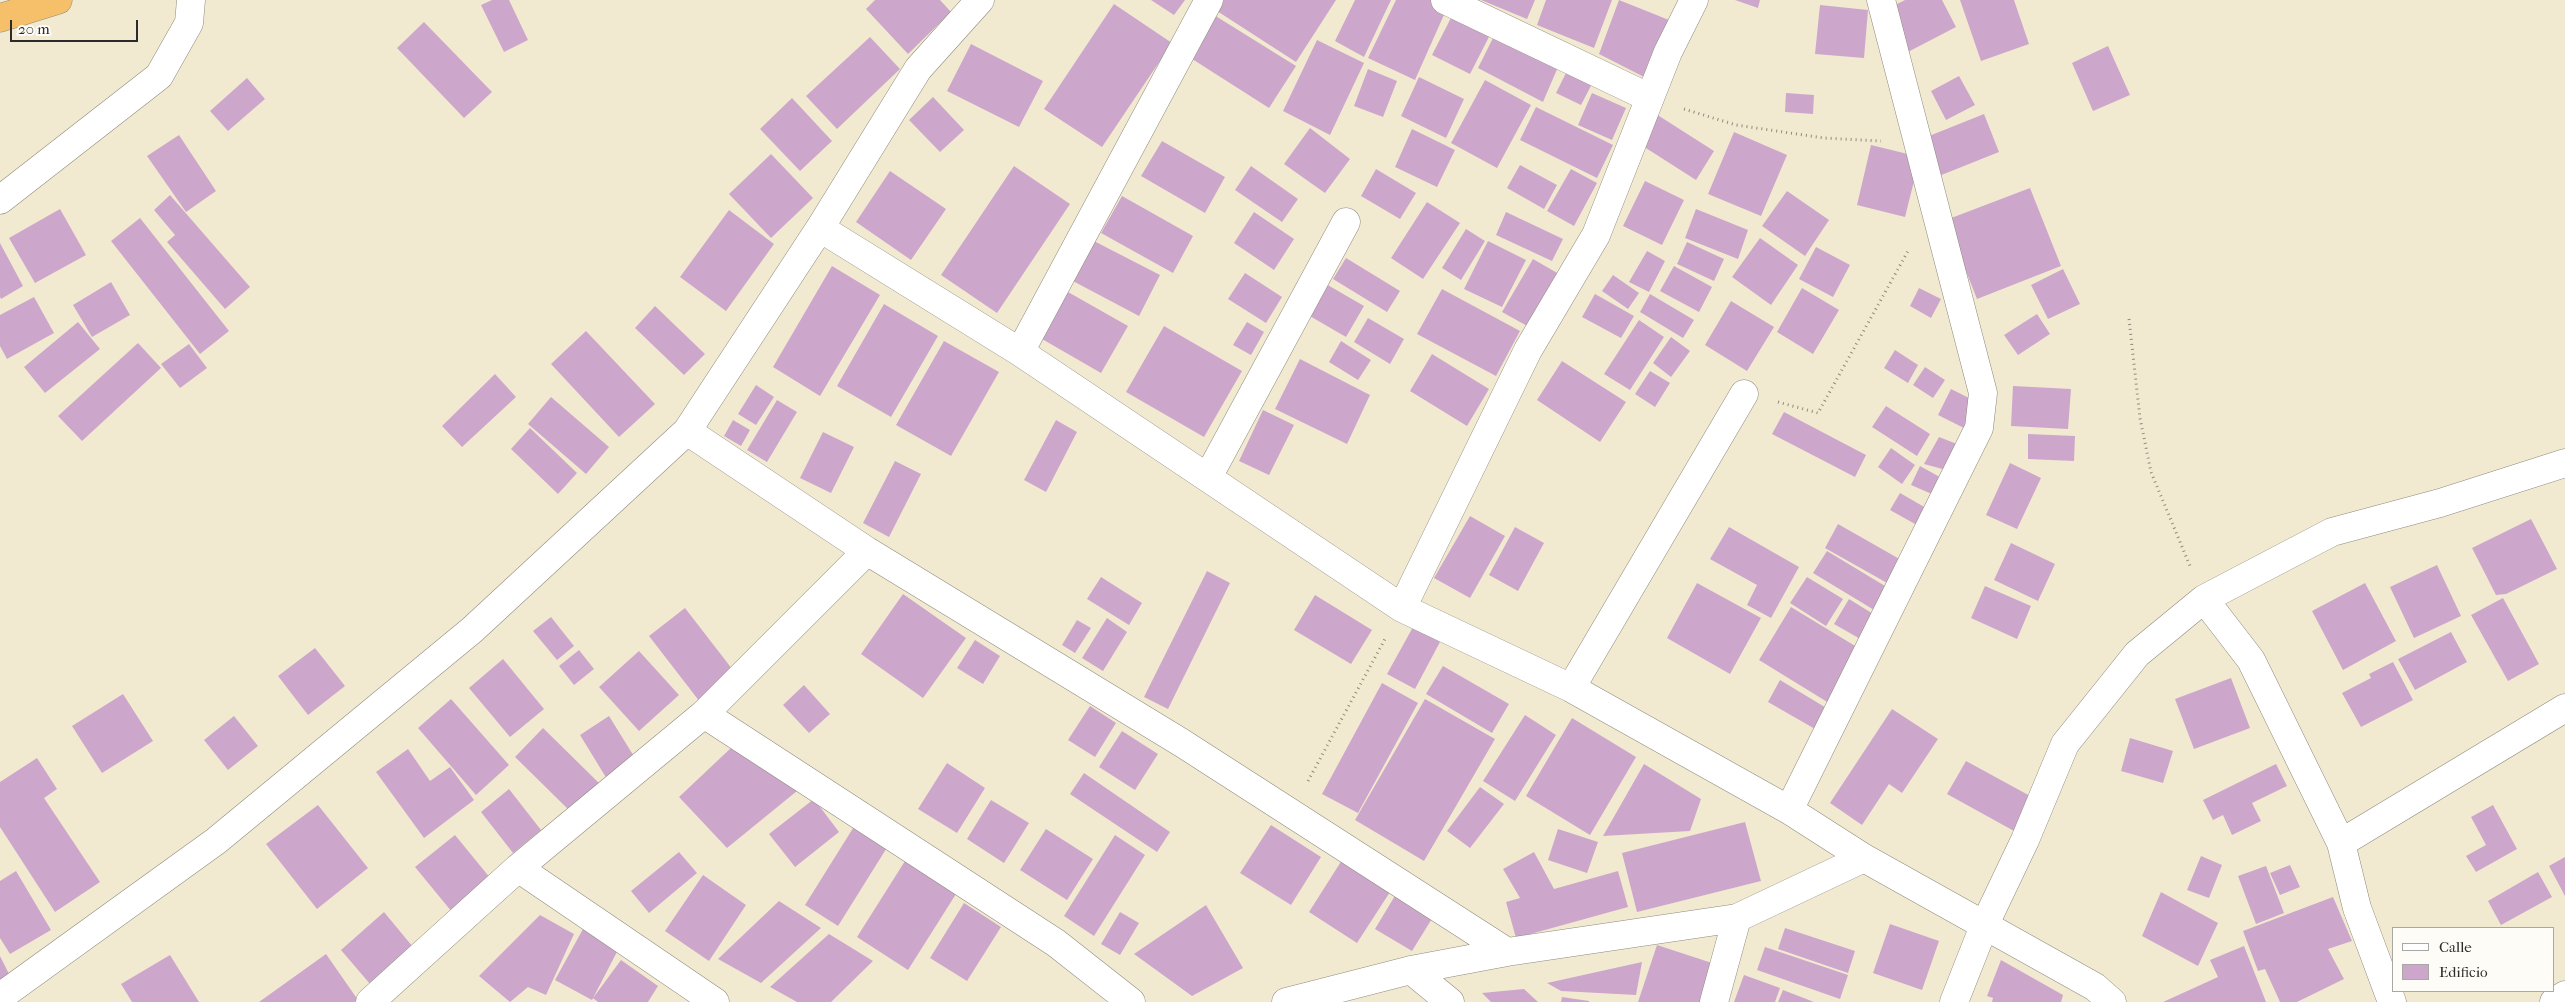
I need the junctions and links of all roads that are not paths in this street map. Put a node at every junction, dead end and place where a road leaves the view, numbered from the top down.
1 (58, 0) edge
2 (191, 0) edge
3 (980, 0) edge
4 (1209, 0) edge
5 (1445, 0) edge
6 (1694, 0) edge
7 (1881, 0) edge
8 (0, 18) edge
9 (1650, 98) junction
10 (0, 200) edge
11 (1346, 222) dead end
12 (820, 228) junction
13 (1020, 352) junction
14 (1744, 394) road end
15 (686, 431) junction
16 (2565, 464) edge
17 (1208, 478) junction
18 (867, 551) junction
19 (2204, 599) junction
20 (1402, 608) junction
21 (1571, 688) junction
22 (2565, 708) edge
23 (704, 714) junction
24 (1789, 810) junction
25 (2341, 843) junction
26 (1864, 858) junction
27 (518, 868) junction
28 (1737, 918) junction
29 (1984, 926) junction
30 (1507, 952) junction
31 (1411, 970) junction
32 (2565, 995) edge
33 (0, 998) edge
34 (370, 1002) edge
35 (715, 1002) edge
36 (1131, 1002) edge
37 (1286, 1002) edge
38 (1450, 1002) edge
39 (1714, 1002) edge
40 (1954, 1002) edge
41 (2112, 1002) edge
42 (2392, 1002) edge
43 (2554, 1002) edge

1 - 8 highway
2 - 10 street
3 - 12 street
4 - 13 street
5 - 9 street
6 - 9 street
7 - 24 street
9 - 20 street
11 - 17 street
12 - 13 street
12 - 15 street
13 - 17 street
14 - 21 street
15 - 18 street
15 - 33 street
16 - 19 street
17 - 20 street
18 - 23 street
18 - 30 street
19 - 25 street
19 - 29 street
20 - 21 street
21 - 24 street
22 - 25 street
23 - 27 street
23 - 36 street
24 - 26 street
25 - 42 street
26 - 28 street
26 - 29 street
27 - 34 street
27 - 35 street
28 - 30 street
28 - 39 street
29 - 40 street
29 - 41 street
30 - 31 street
31 - 37 street
31 - 38 street
32 - 43 street

